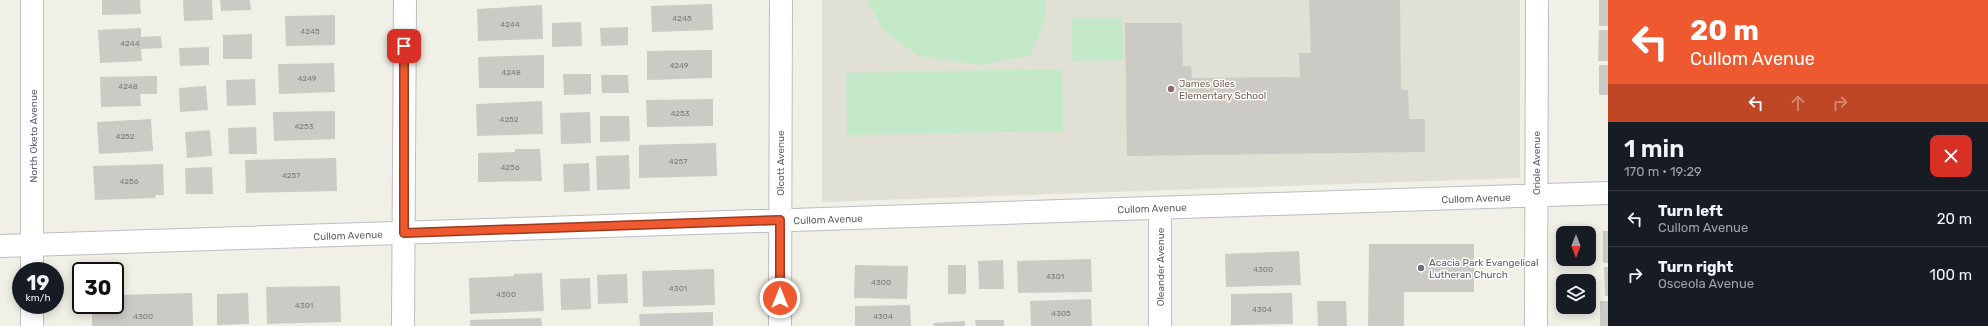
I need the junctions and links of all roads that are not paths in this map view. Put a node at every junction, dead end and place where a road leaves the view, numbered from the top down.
1 (32, 0) edge
2 (405, 0) edge
3 (781, 0) edge
4 (1537, 0) edge
5 (1608, 193) edge
6 (1536, 196) junction
7 (1160, 208) junction
8 (780, 220) junction
9 (404, 233) junction
10 (33, 245) junction
11 (0, 246) edge
12 (32, 262) edge
13 (32, 314) edge
14 (32, 326) edge
15 (403, 326) edge
16 (780, 326) edge
17 (1160, 326) edge
18 (1536, 326) edge

1 - 10 street, North Oketo Avenue
2 - 9 street
3 - 8 street, Olcott Avenue
4 - 6 street, Oriole Avenue
5 - 6 street, Cullom Avenue
6 - 7 street, Cullom Avenue
6 - 18 street, Oriole Avenue
7 - 8 street, Cullom Avenue
7 - 17 street, Oleander Avenue
8 - 9 street, Cullom Avenue
8 - 16 street, Olcott Avenue
9 - 10 street, Cullom Avenue
9 - 15 street
10 - 11 street, Cullom Avenue
10 - 12 street, North Oketo Avenue
13 - 14 street

